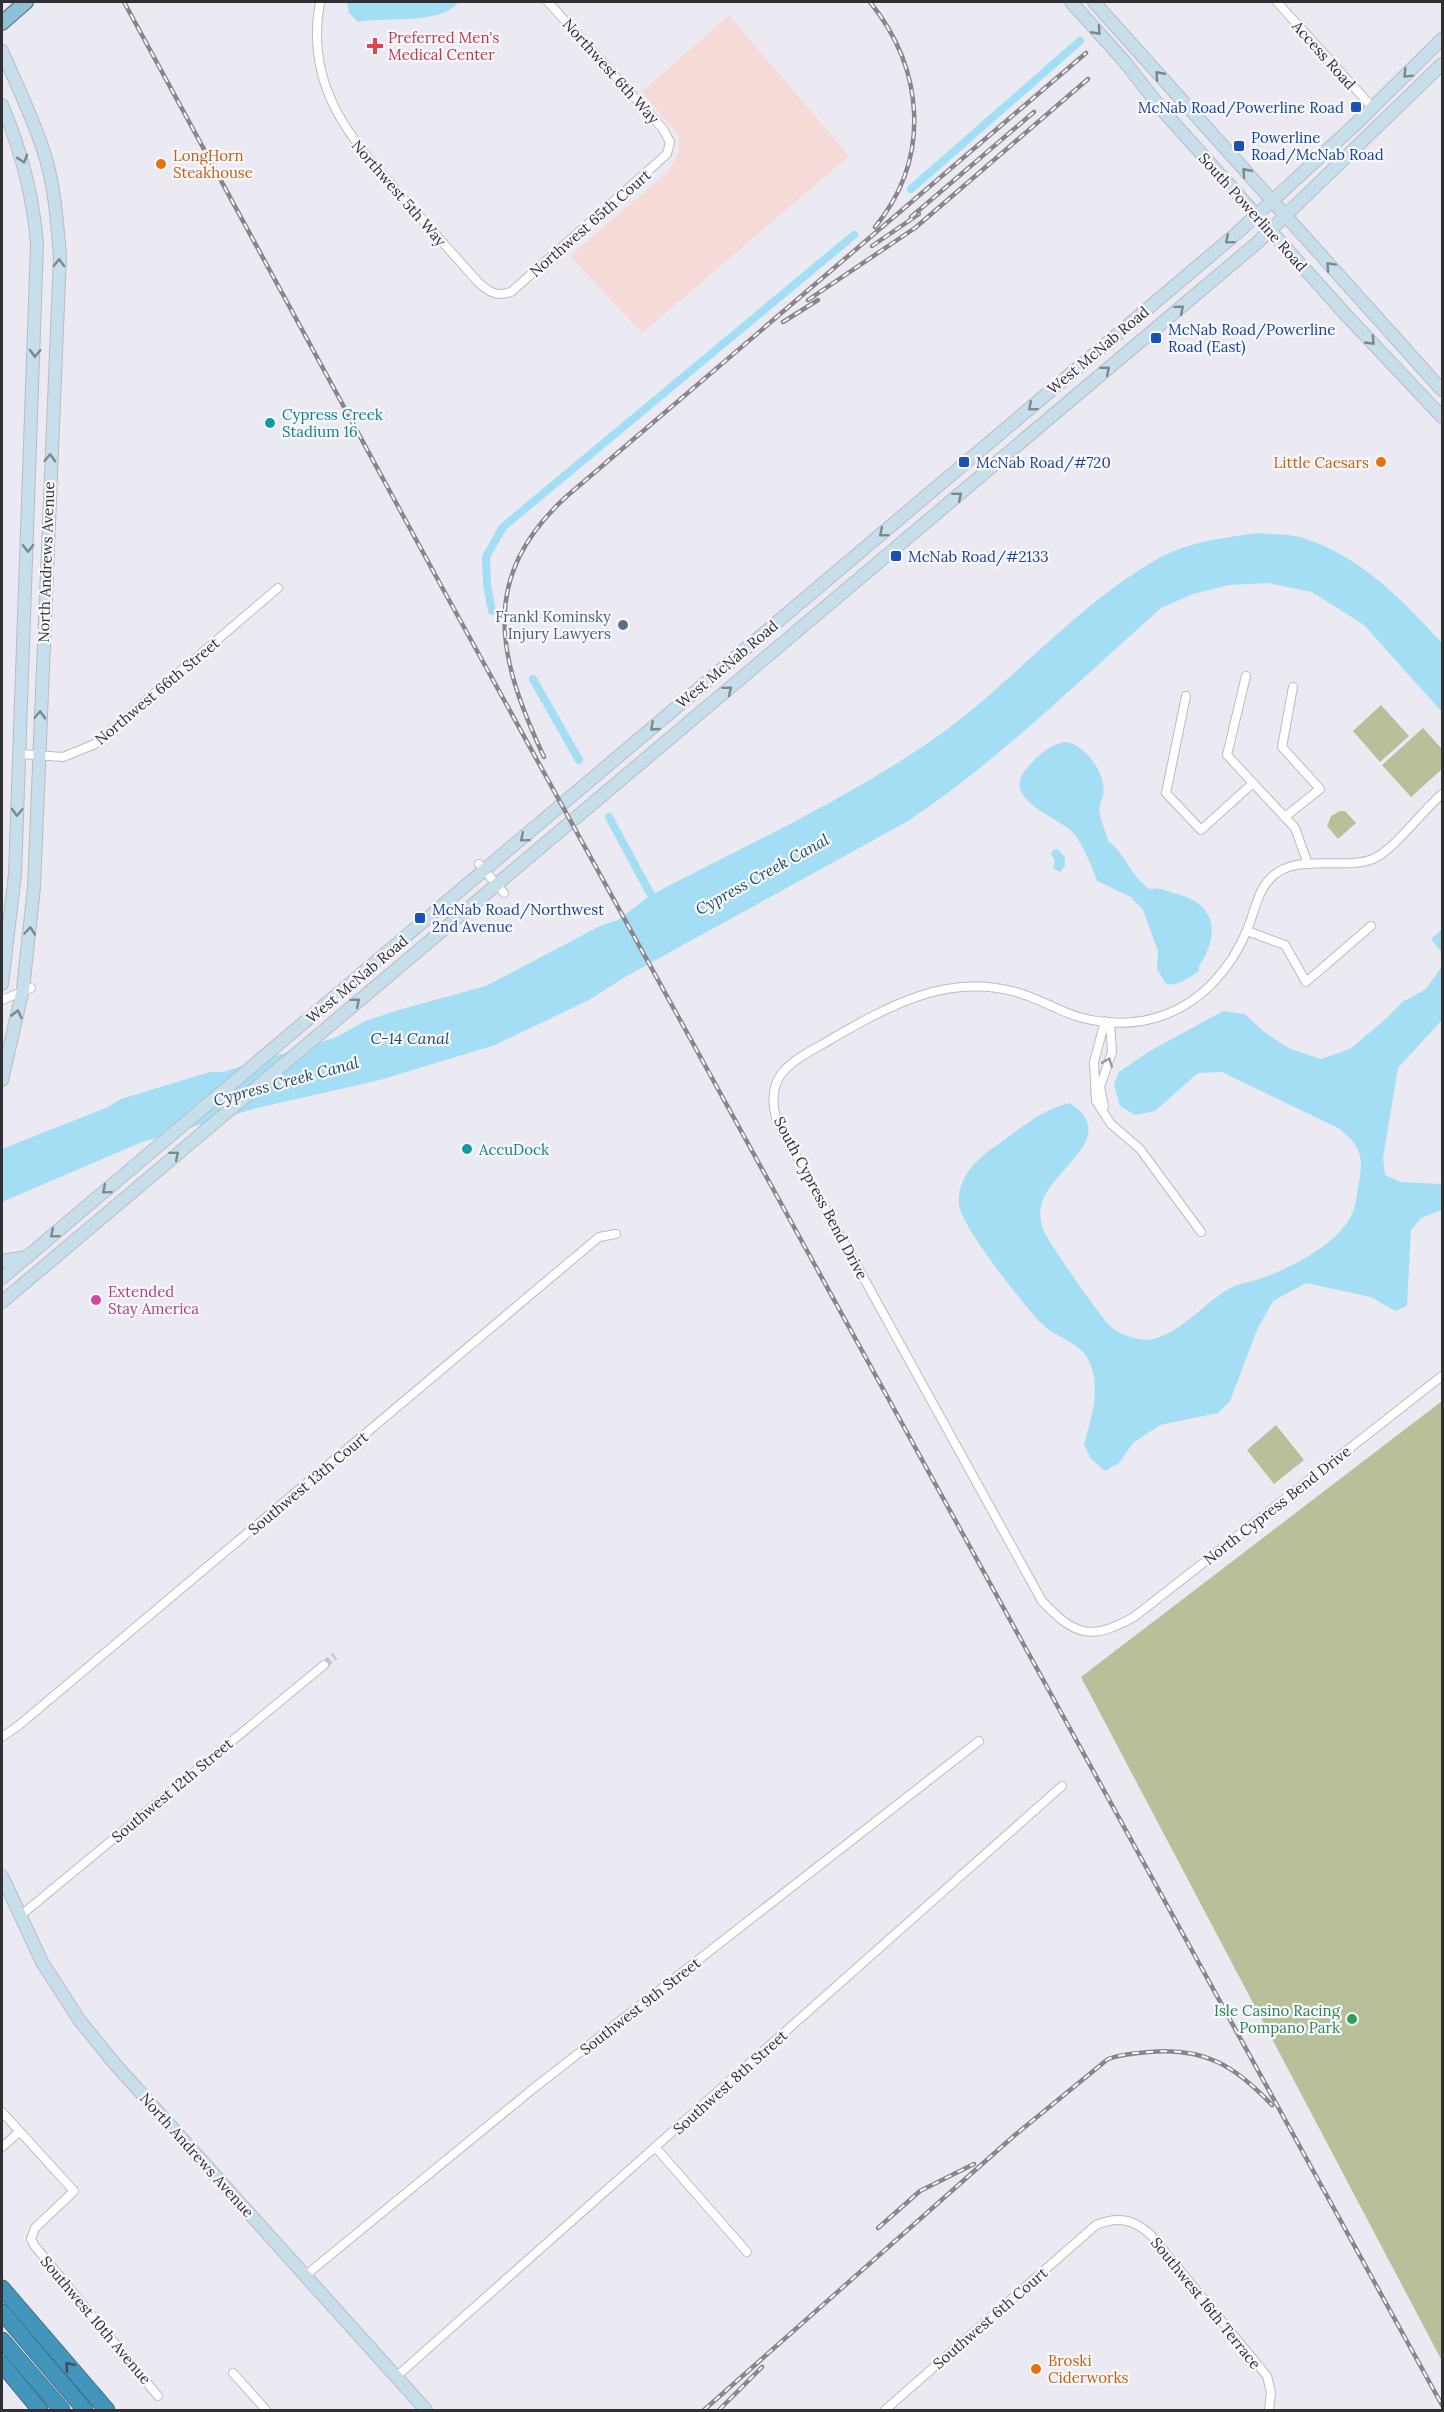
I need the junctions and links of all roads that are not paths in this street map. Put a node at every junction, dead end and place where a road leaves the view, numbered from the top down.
1 (26, 2) edge
2 (320, 2) edge
3 (548, 2) edge
4 (1071, 2) edge
5 (1094, 2) edge
6 (1276, 2) edge
7 (2, 23) edge
8 (1442, 40) edge
9 (2, 51) edge
10 (1443, 64) edge
11 (2, 105) edge
12 (1373, 108) junction
13 (670, 142) joint
14 (1272, 201) junction
15 (1256, 215) junction
16 (1285, 215) junction
17 (1270, 231) junction
18 (501, 296) joint
19 (1408, 351) junction
20 (1443, 378) edge
21 (1443, 390) edge
22 (1443, 417) edge
23 (278, 588) dead end
24 (1246, 676) dead end
25 (1293, 687) dead end
26 (1186, 696) dead end
27 (20, 754) junction
28 (39, 754) junction
29 (616, 761) junction
30 (627, 774) junction
31 (1253, 783) junction
32 (1443, 794) edge
33 (1286, 816) junction
34 (1308, 864) junction
35 (482, 867) junction
36 (501, 888) junction
37 (1371, 926) dead end
38 (1247, 931) junction
39 (2, 984) edge
40 (27, 989) junction
41 (2, 1000) edge
42 (1107, 1021) junction
43 (2, 1080) edge
44 (133, 1168) junction
45 (144, 1181) junction
46 (616, 1234) dead end
47 (28, 1256) junction
48 (2, 1261) edge
49 (2, 1278) edge
50 (2, 1302) edge
51 (1443, 1376) edge
52 (1109, 1631) joint
53 (324, 1665) tunnel mouth
54 (2, 1737) edge
55 (979, 1741) dead end
56 (1062, 1786) dead end
57 (2, 1876) edge
58 (20, 1916) junction
59 (2, 2112) edge
60 (19, 2132) junction
61 (2, 2147) edge
62 (656, 2148) junction
63 (1096, 2225) joint
64 (747, 2252) dead end
65 (306, 2275) junction
66 (2, 2288) edge
67 (2, 2312) edge
68 (2, 2340) edge
69 (2, 2364) edge
70 (233, 2373) dead end
71 (397, 2376) junction
72 (158, 2396) dead end
73 (40, 2410) edge
74 (62, 2410) edge
75 (85, 2410) edge
76 (108, 2410) edge
77 (266, 2410) edge
78 (426, 2410) edge
79 (885, 2410) edge
80 (1269, 2410) edge

1 - 7 main road
2 - 18 street, Northwest 5th Way
3 - 13 street, Northwest 6th Way
4 -> 15 main road, South Powerline Road
14 -> 5 main road, South Powerline Road
6 - 12 street, Access Road
8 -> 12 main road, West McNab Road
28 -> 9 main road, North Andrews Avenue
10 - 16 main road, West McNab Road
11 -> 27 main road, North Andrews Avenue
12 - 14 main road, West McNab Road
13 - 18 street, Northwest 65th Court
14 - 15 main road, West McNab Road
14 - 16 main road, South Powerline Road
15 - 17 main road, South Powerline Road
15 -> 29 main road, West McNab Road
16 - 17 main road, West McNab Road
19 -> 16 main road, South Powerline Road
17 -> 22 main road, South Powerline Road
30 -> 17 main road, West McNab Road
19 - 20 main road
19 - 21 main road, South Powerline Road
23 - 28 street, Northwest 66th Street
24 - 31 street
25 - 33 street
26 - 31 street
27 - 28 street, Northwest 66th Street
27 -> 39 main road, North Andrews Avenue
40 -> 28 main road, North Andrews Avenue
29 - 30 main road
29 -> 35 main road, West McNab Road
30 - 36 main road, West McNab Road
31 - 33 street
32 - 34 street, South Cypress Bend Drive
33 - 34 street
34 - 38 street, South Cypress Bend Drive
35 - 36 street
35 - 44 main road, West McNab Road
45 -> 36 main road, West McNab Road
37 - 38 street
38 - 42 street, South Cypress Bend Drive
40 - 41 street
43 -> 40 main road, North Andrews Avenue
42 -> 42 street
42 - 52 street, South Cypress Bend Drive
44 - 45 main road
44 -> 47 main road, West McNab Road
45 - 50 main road, West McNab Road
46 - 54 street, Southwest 13th Court
47 - 48 main road
47 - 49 main road, West McNab Road
51 - 52 street, North Cypress Bend Drive
53 - 58 street, Southwest 12th Street
55 - 65 street, Southwest 9th Street
56 - 62 street, Southwest 8th Street
57 - 58 main road, North Andrews Avenue
58 - 65 main road, North Andrews Avenue
59 - 60 street, Southwest 10th Avenue
60 - 61 street
60 - 72 street, Southwest 10th Avenue
62 - 64 street
62 - 71 street, Southwest 8th Street
63 - 79 street, Southwest 6th Court
63 - 80 street, Southwest 16th Terrace
65 - 71 main road, North Andrews Avenue
76 -> 66 highway
67 - 75 highway
68 - 74 highway
69 - 73 highway
70 - 77 street
71 - 78 main road, North Andrews Avenue

